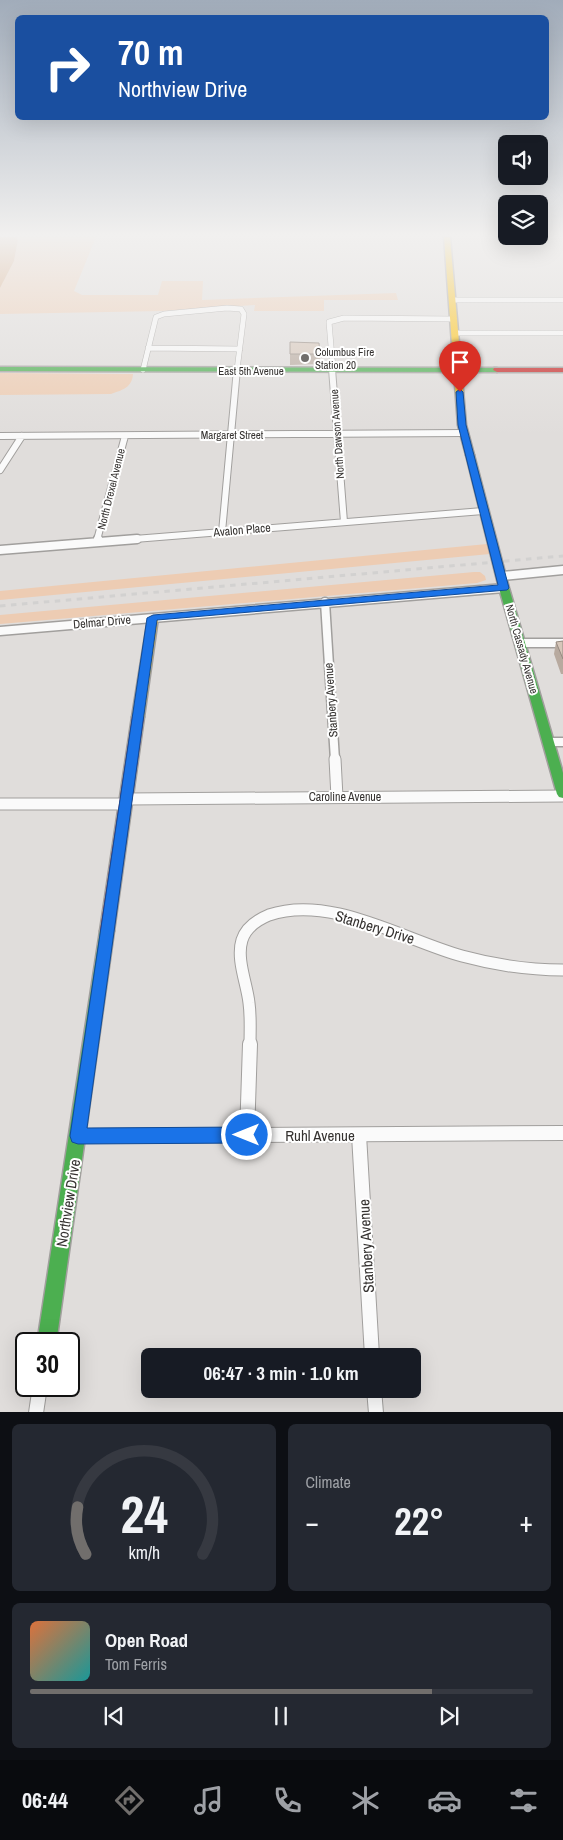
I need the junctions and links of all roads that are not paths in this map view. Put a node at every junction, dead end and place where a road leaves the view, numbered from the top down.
1 (452, 303) edge
2 (454, 319) junction
3 (456, 333) junction
4 (563, 333) edge
5 (148, 348) junction
6 (240, 349) junction
7 (0, 369) edge
8 (143, 370) junction
9 (563, 370) edge
10 (237, 371) junction
11 (333, 371) junction
12 (458, 371) junction
13 (464, 433) junction
14 (231, 435) junction
15 (336, 435) junction
16 (0, 436) edge
17 (22, 436) junction
18 (125, 436) junction
19 (0, 470) edge
20 (483, 511) junction
21 (344, 522) junction
22 (222, 532) junction
23 (97, 542) junction
24 (0, 550) edge
25 (563, 570) edge
26 (502, 576) junction
27 (504, 588) junction
28 (324, 602) junction
29 (153, 618) junction
30 (0, 631) edge
31 (520, 643) junction
32 (563, 643) edge
33 (548, 742) junction
34 (563, 742) edge
35 (563, 795) edge
36 (338, 797) junction
37 (126, 801) junction
38 (0, 804) edge
39 (563, 970) edge
40 (563, 1133) edge
41 (247, 1135) junction
42 (359, 1135) junction
43 (78, 1136) junction
44 (48, 1332) edge
45 (372, 1348) edge
46 (38, 1397) edge
47 (375, 1398) edge
48 (36, 1412) edge
49 (376, 1412) edge

1 - 2 street, North Cassady Avenue
2 - 3 street, North Cassady Avenue
2 - 11 street, North Dawson Avenue
3 - 4 street
3 - 12 street, North Cassady Avenue
5 - 6 street
5 - 6 street
5 - 8 street
6 - 10 street
7 - 8 street, East 5th Avenue
8 - 10 street, East 5th Avenue
9 - 12 street, East 5th Avenue
10 - 11 street, East 5th Avenue
10 - 14 street
11 - 12 street, East 5th Avenue
11 - 15 street, North Dawson Avenue
12 - 13 street, North Cassady Avenue
13 - 15 street, Margaret Street
13 - 20 street, North Cassady Avenue
14 - 15 street, Margaret Street
14 - 18 street, Margaret Street
14 - 22 street
15 - 21 street, North Dawson Avenue
16 - 17 street, Margaret Street
17 - 18 street, Margaret Street
17 - 19 street
18 - 23 street, North Drexel Avenue
20 - 21 street, Avalon Place
20 - 26 street, North Cassady Avenue
21 - 22 street, Avalon Place
22 - 23 street, Avalon Place
23 - 24 street, Avalon Place
25 - 26 street
26 - 27 street, North Cassady Avenue
27 - 28 street, Delmar Drive
27 - 31 street, North Cassady Avenue
28 - 29 street, Delmar Drive
28 - 36 street, Stanbery Avenue
29 - 30 street, Delmar Drive
29 - 37 street, Northview Drive
31 - 32 street
31 - 33 street, North Cassady Avenue
33 - 34 street
33 - 35 street, North Cassady Avenue
35 - 36 street, Caroline Avenue
36 - 37 street, Caroline Avenue
37 - 38 street, Caroline Avenue
37 - 43 street, Northview Drive
39 - 41 street, Stanbery Drive
40 - 42 street, Ruhl Avenue
41 - 42 street, Ruhl Avenue
41 - 43 street, Ruhl Avenue
42 - 45 street, Stanbery Avenue
43 - 44 street, Northview Drive
46 - 48 street
47 - 49 street

